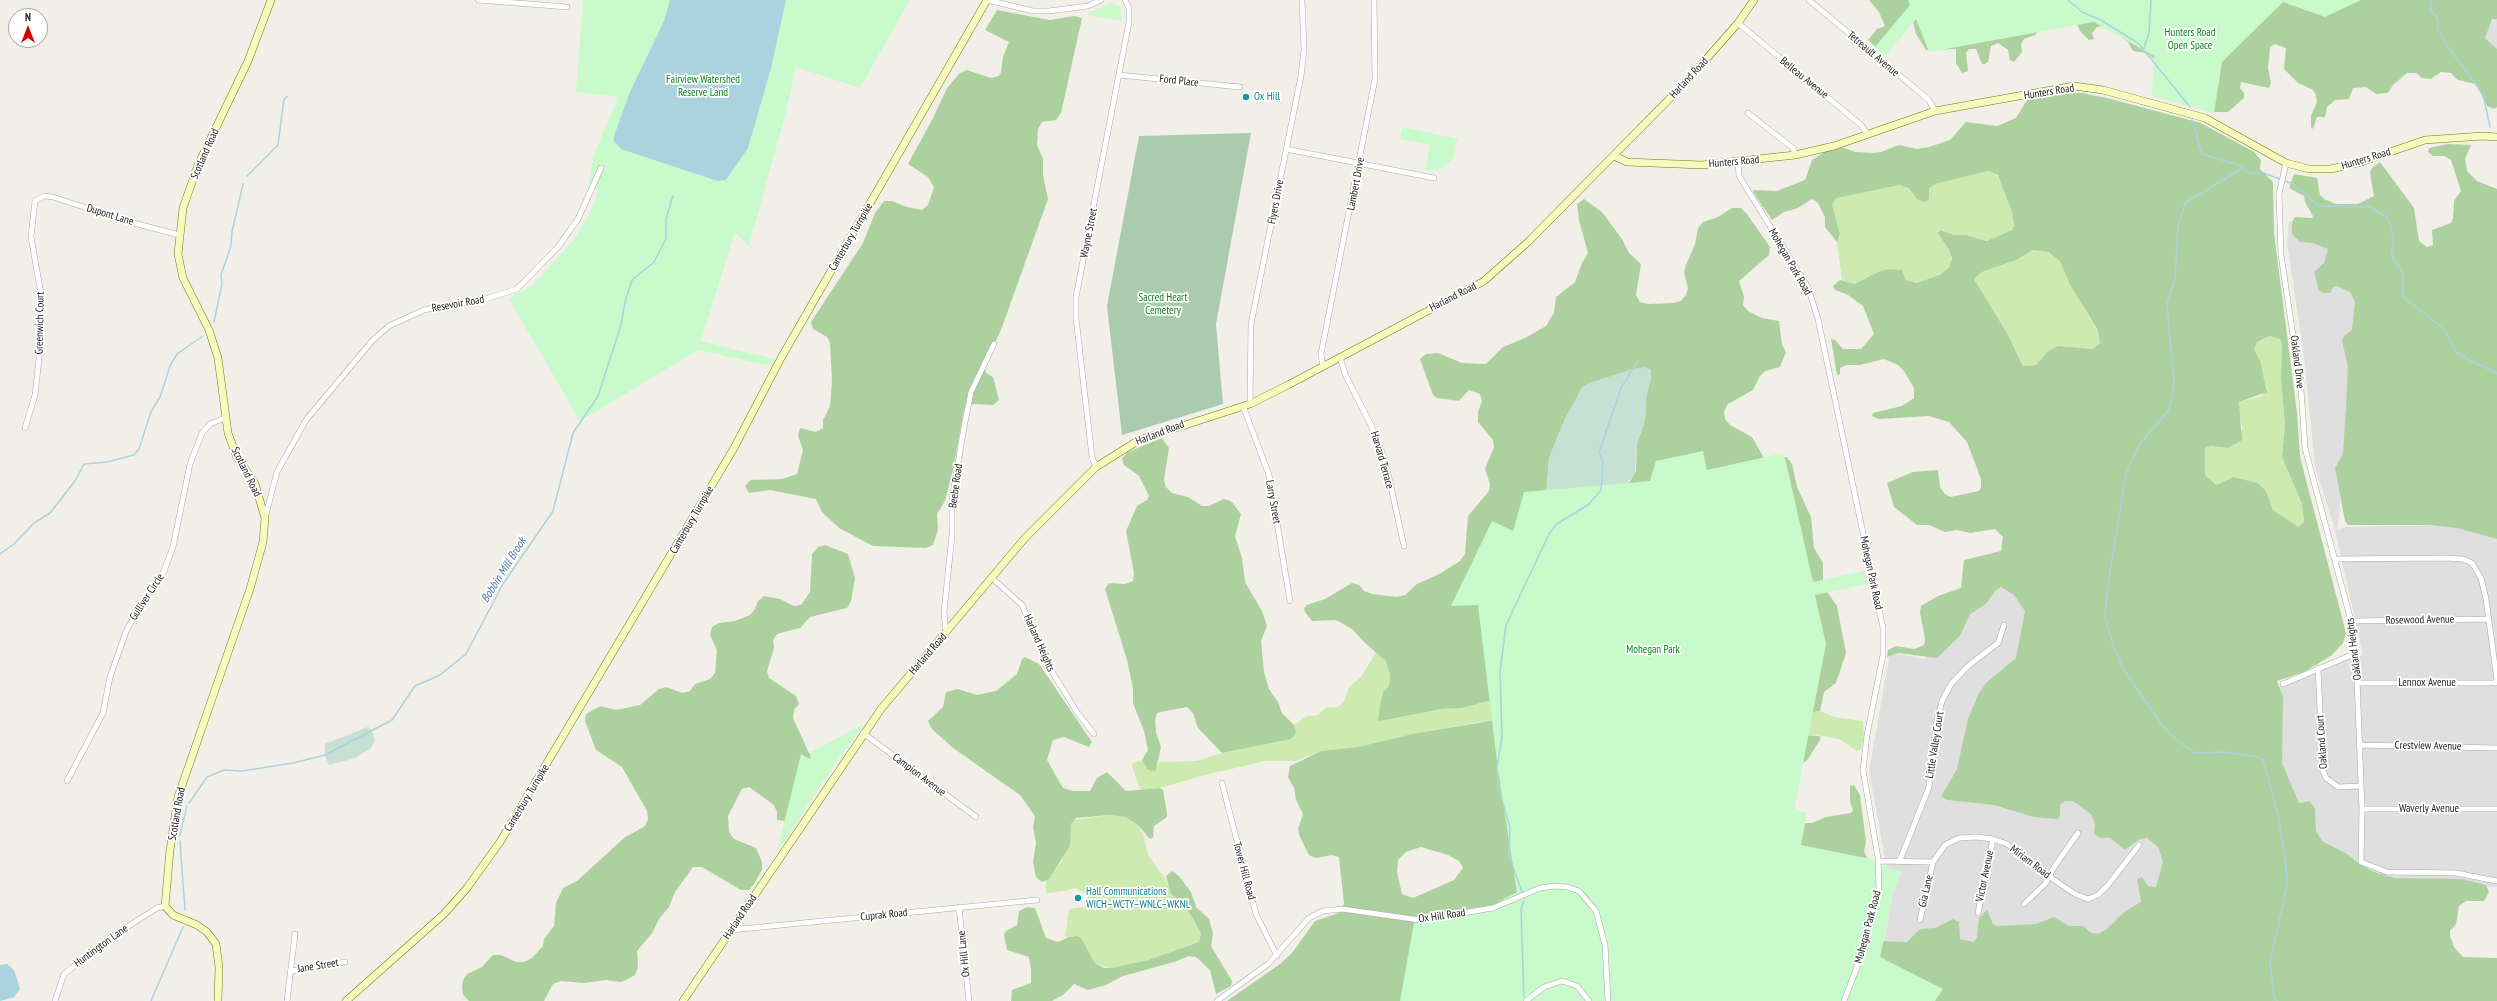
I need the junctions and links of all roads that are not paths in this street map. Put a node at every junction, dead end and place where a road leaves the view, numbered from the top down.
1 (271, 0) edge
2 (478, 0) edge
3 (987, 0) edge
4 (1101, 0) edge
5 (1125, 0) edge
6 (1302, 0) edge
7 (1374, 0) edge
8 (1754, 0) edge
9 (1809, 0) edge
10 (567, 7) dead end
11 (1738, 23) junction
12 (1119, 75) junction
13 (1240, 87) dead end
14 (1935, 110) junction
15 (1748, 113) dead end
16 (1868, 134) junction
17 (2497, 137) edge
18 (1286, 149) junction
19 (1795, 155) junction
20 (1614, 156) junction
21 (1738, 162) junction
22 (2286, 163) junction
23 (1360, 164) junction
24 (601, 168) dead end
25 (1434, 178) dead end
26 (41, 196) joint
27 (180, 235) junction
28 (994, 344) dead end
29 (1340, 357) junction
30 (1323, 367) junction
31 (1247, 405) junction
32 (225, 418) junction
33 (25, 428) dead end
34 (1096, 467) junction
35 (265, 518) junction
36 (1404, 546) dead end
37 (2335, 559) junction
38 (992, 578) junction
39 (1290, 601) dead end
40 (2488, 619) junction
41 (2351, 621) junction
42 (2004, 625) dead end
43 (946, 633) junction
44 (2356, 653) junction
45 (2318, 668) junction
46 (2497, 682) edge
47 (2358, 683) junction
48 (2283, 684) dead end
49 (863, 733) junction
50 (1094, 734) dead end
51 (2360, 745) junction
52 (2497, 748) edge
53 (67, 781) dead end
54 (1222, 783) dead end
55 (2360, 786) junction
56 (2362, 809) junction
57 (2497, 809) edge
58 (976, 817) dead end
59 (2078, 832) dead end
60 (1993, 839) junction
61 (2139, 845) dead end
62 (1900, 860) junction
63 (1878, 861) junction
64 (1933, 862) junction
65 (2050, 877) junction
66 (2497, 881) edge
67 (1037, 900) dead end
68 (2024, 904) dead end
69 (165, 906) junction
70 (959, 907) junction
71 (1978, 913) dead end
72 (1920, 920) dead end
73 (731, 930) junction
74 (295, 934) dead end
75 (1277, 956) junction
76 (345, 962) dead end
77 (291, 970) junction
78 (55, 1001) edge
79 (218, 1001) edge
80 (287, 1001) edge
81 (346, 1001) edge
82 (683, 1001) edge
83 (969, 1001) edge
84 (1217, 1001) edge
85 (1526, 1001) edge
86 (1588, 1001) edge
87 (1608, 1001) edge
88 (1844, 1001) edge

1 - 27 street, Scotland Road
2 - 10 street
3 - 4 street
3 - 81 street, Canterbury Turnpike
5 - 12 street, Wayne Street
6 - 18 street, Flyers Drive
7 - 23 street, Lambert Drive
8 - 11 street, Harland Road
9 - 14 street, Tetreault Avenue
11 - 16 street, Belleau Avenue
11 - 20 street, Harland Road
12 - 13 street, Ford Place
12 - 34 street, Wayne Street
14 - 16 street, Hunters Road
14 - 22 street, Hunters Road
15 - 19 street
16 - 19 street, Hunters Road
17 - 22 street, Hunters Road
18 - 23 street
18 - 31 street, Flyers Drive
19 - 21 street, Hunters Road
20 - 21 street, Hunters Road
20 - 29 street, Harland Road
21 - 63 street, Mohegan Park Road
22 - 37 street, Oakland Drive
23 - 25 street
23 - 30 street, Lambert Drive
24 - 35 street, Resevoir Road
26 - 27 street, Dupont Lane
26 - 33 street, Greenwich Court
27 - 32 street, Scotland Road
28 - 43 street, Beebe Road
29 - 30 street, Harland Road
29 - 36 street, Harvard Terrace
30 - 31 street, Harland Road
31 - 34 street, Harland Road
31 - 39 street, Larry Street
32 - 35 street, Scotland Road
32 - 53 street, Gulliver Circle
34 - 38 street, Harland Road
35 - 69 street, Scotland Road
37 - 40 street
37 - 41 street, Oakland Heights
38 - 43 street, Harland Road
38 - 50 street, Harland Heights
40 - 41 street, Rosewood Avenue
40 - 46 street
41 - 44 street, Oakland Heights
42 - 62 street, Little Valley Court
43 - 49 street, Harland Road
44 - 45 street
44 - 47 street, Oakland Heights
45 - 48 street
45 - 55 street, Oakland Court
46 - 47 street, Lennox Avenue
47 - 51 street, Oakland Heights
49 - 58 street, Campion Avenue
49 - 73 street, Harland Road
51 - 52 street, Crestview Avenue
51 - 55 street, Oakland Heights
54 - 75 street, Tower Hill Road
55 - 56 street, Oakland Heights
56 - 57 street, Waverly Avenue
56 - 66 street, Oakland Heights
59 - 65 street
60 - 64 street, Miriam Road
60 - 65 street, Miriam Road
60 - 71 street, Victor Avenue
61 - 65 street, Miriam Road
62 - 63 street
62 - 64 street
63 - 88 street, Mohegan Park Road
64 - 72 street, Gia Lane
65 - 68 street
67 - 70 street, Cuprak Road
69 - 78 street, Huntington Lane
69 - 79 street
70 - 73 street, Cuprak Road
70 - 83 street, Ox Hill Lane
73 - 82 street, Harland Road
74 - 77 street
75 - 84 street, Ox Hill Road
75 - 87 street, Ox Hill Road
76 - 77 street, Jane Street
77 - 80 street
85 - 86 street

